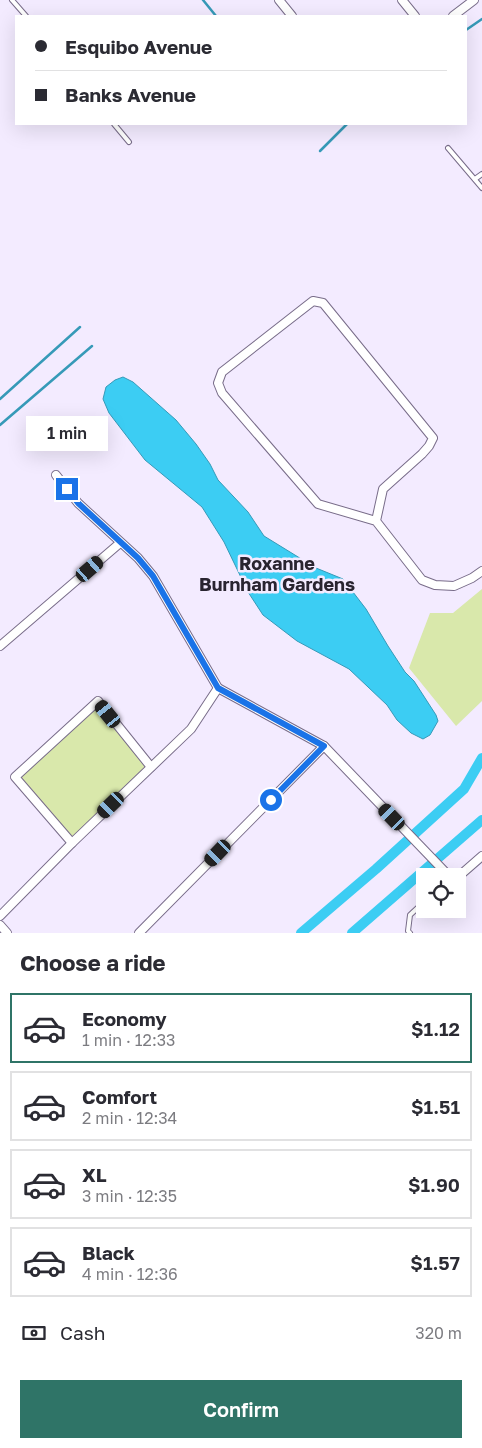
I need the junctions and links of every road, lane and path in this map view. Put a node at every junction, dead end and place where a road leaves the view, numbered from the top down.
1 (12, 0) edge
2 (279, 0) edge
3 (402, 0) edge
4 (474, 0) edge
5 (25, 15) edge
6 (291, 15) edge
7 (415, 15) edge
8 (454, 15) edge
9 (115, 125) edge
10 (129, 142) dead end
11 (448, 148) dead end
12 (482, 174) edge
13 (475, 180) junction
14 (482, 188) edge
15 (56, 475) dead end
16 (376, 521) junction
17 (120, 543) junction
18 (482, 571) edge
19 (0, 646) edge
20 (218, 688) junction
21 (324, 746) junction
22 (151, 767) junction
23 (72, 843) junction
24 (482, 856) edge
25 (442, 868) edge
26 (466, 870) edge
27 (416, 909) edge
28 (0, 916) edge
29 (0, 925) edge
30 (7, 933) edge
31 (139, 933) edge
32 (410, 933) edge

1 - 5 lane
2 - 6 street
3 - 7 street
4 - 8 street
9 - 10 lane
11 - 13 lane
12 - 13 lane
13 - 14 lane
15 - 17 street
16 - 16 street
16 - 18 street
17 - 19 street
17 - 20 street
20 - 21 street
20 - 22 street
21 - 25 street
21 - 31 street
22 - 23 street
22 - 23 street
23 - 28 street
24 - 26 street
27 - 32 lane
29 - 30 street

